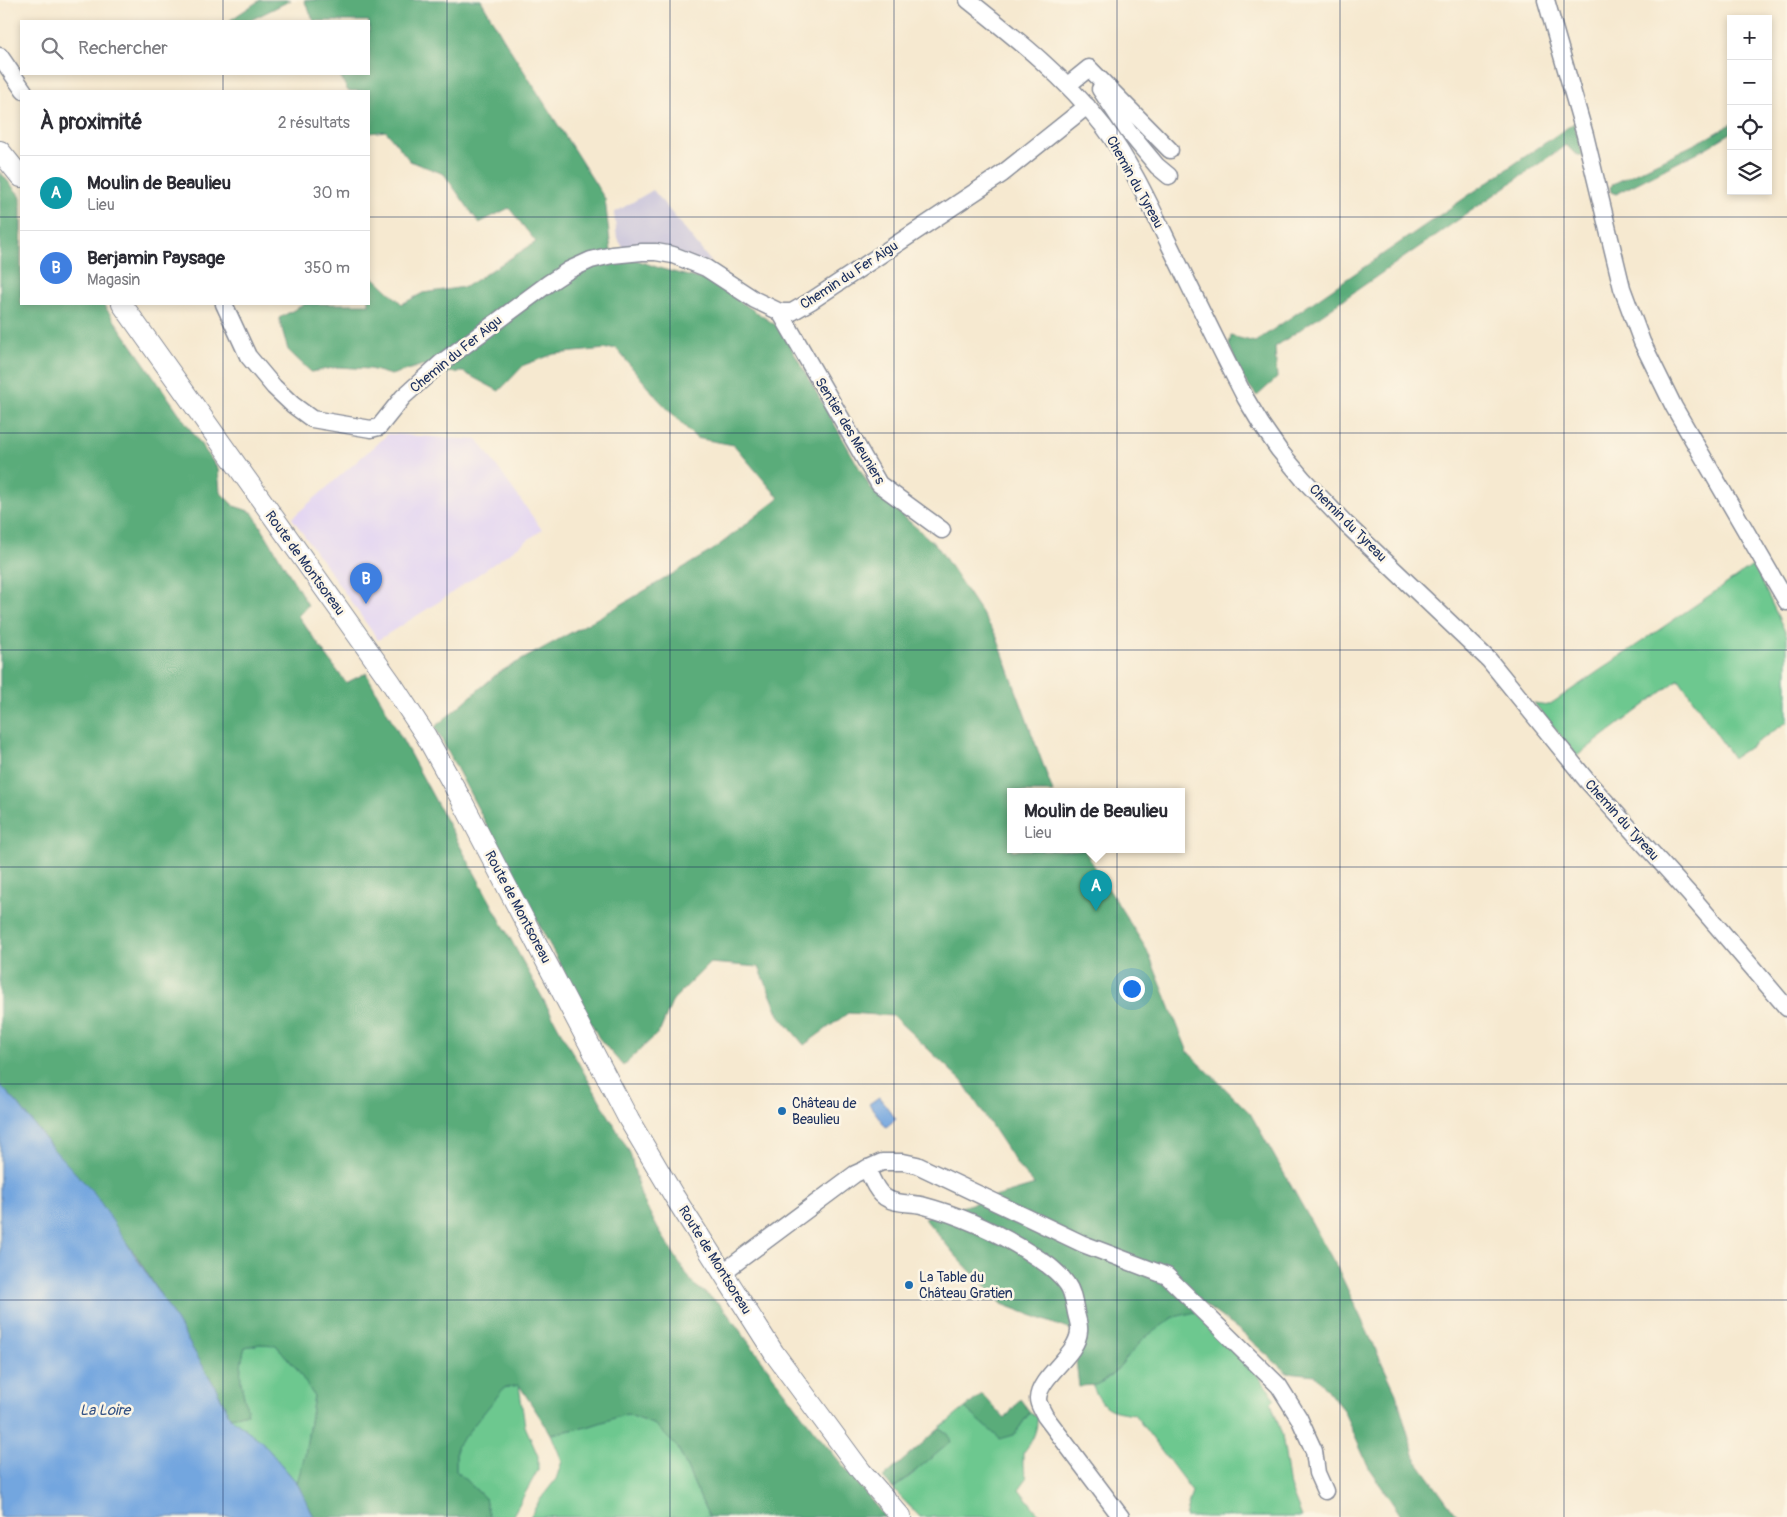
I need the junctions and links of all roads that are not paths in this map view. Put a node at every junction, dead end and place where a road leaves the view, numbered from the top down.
1 (968, 0) edge
2 (1546, 0) edge
3 (0, 56) edge
4 (1094, 73) junction
5 (1068, 85) junction
6 (23, 90) edge
7 (1087, 106) junction
8 (1170, 150) dead end
9 (0, 151) edge
10 (20, 176) edge
11 (1169, 176) dead end
12 (123, 305) edge
13 (224, 305) edge
14 (780, 312) junction
15 (942, 530) dead end
16 (1787, 602) edge
17 (1787, 1008) edge
18 (868, 1168) junction
19 (722, 1273) junction
20 (1325, 1491) dead end
21 (901, 1517) edge
22 (1121, 1517) edge

1 - 5 street, Chemin du Tyreau
2 - 16 street
3 - 6 street
4 - 5 street
4 - 8 street
4 - 11 street
5 - 7 street, Chemin du Tyreau
7 - 14 street, Chemin du Fer Aigu
7 - 17 street, Chemin du Tyreau
9 - 10 main road
12 - 19 main road, Route de Montsoreau
13 - 14 street, Chemin du Fer Aigu
14 - 15 street, Sentier des Meuniers
18 - 19 street
18 - 20 street
18 - 22 street
19 - 21 main road, Route de Montsoreau

